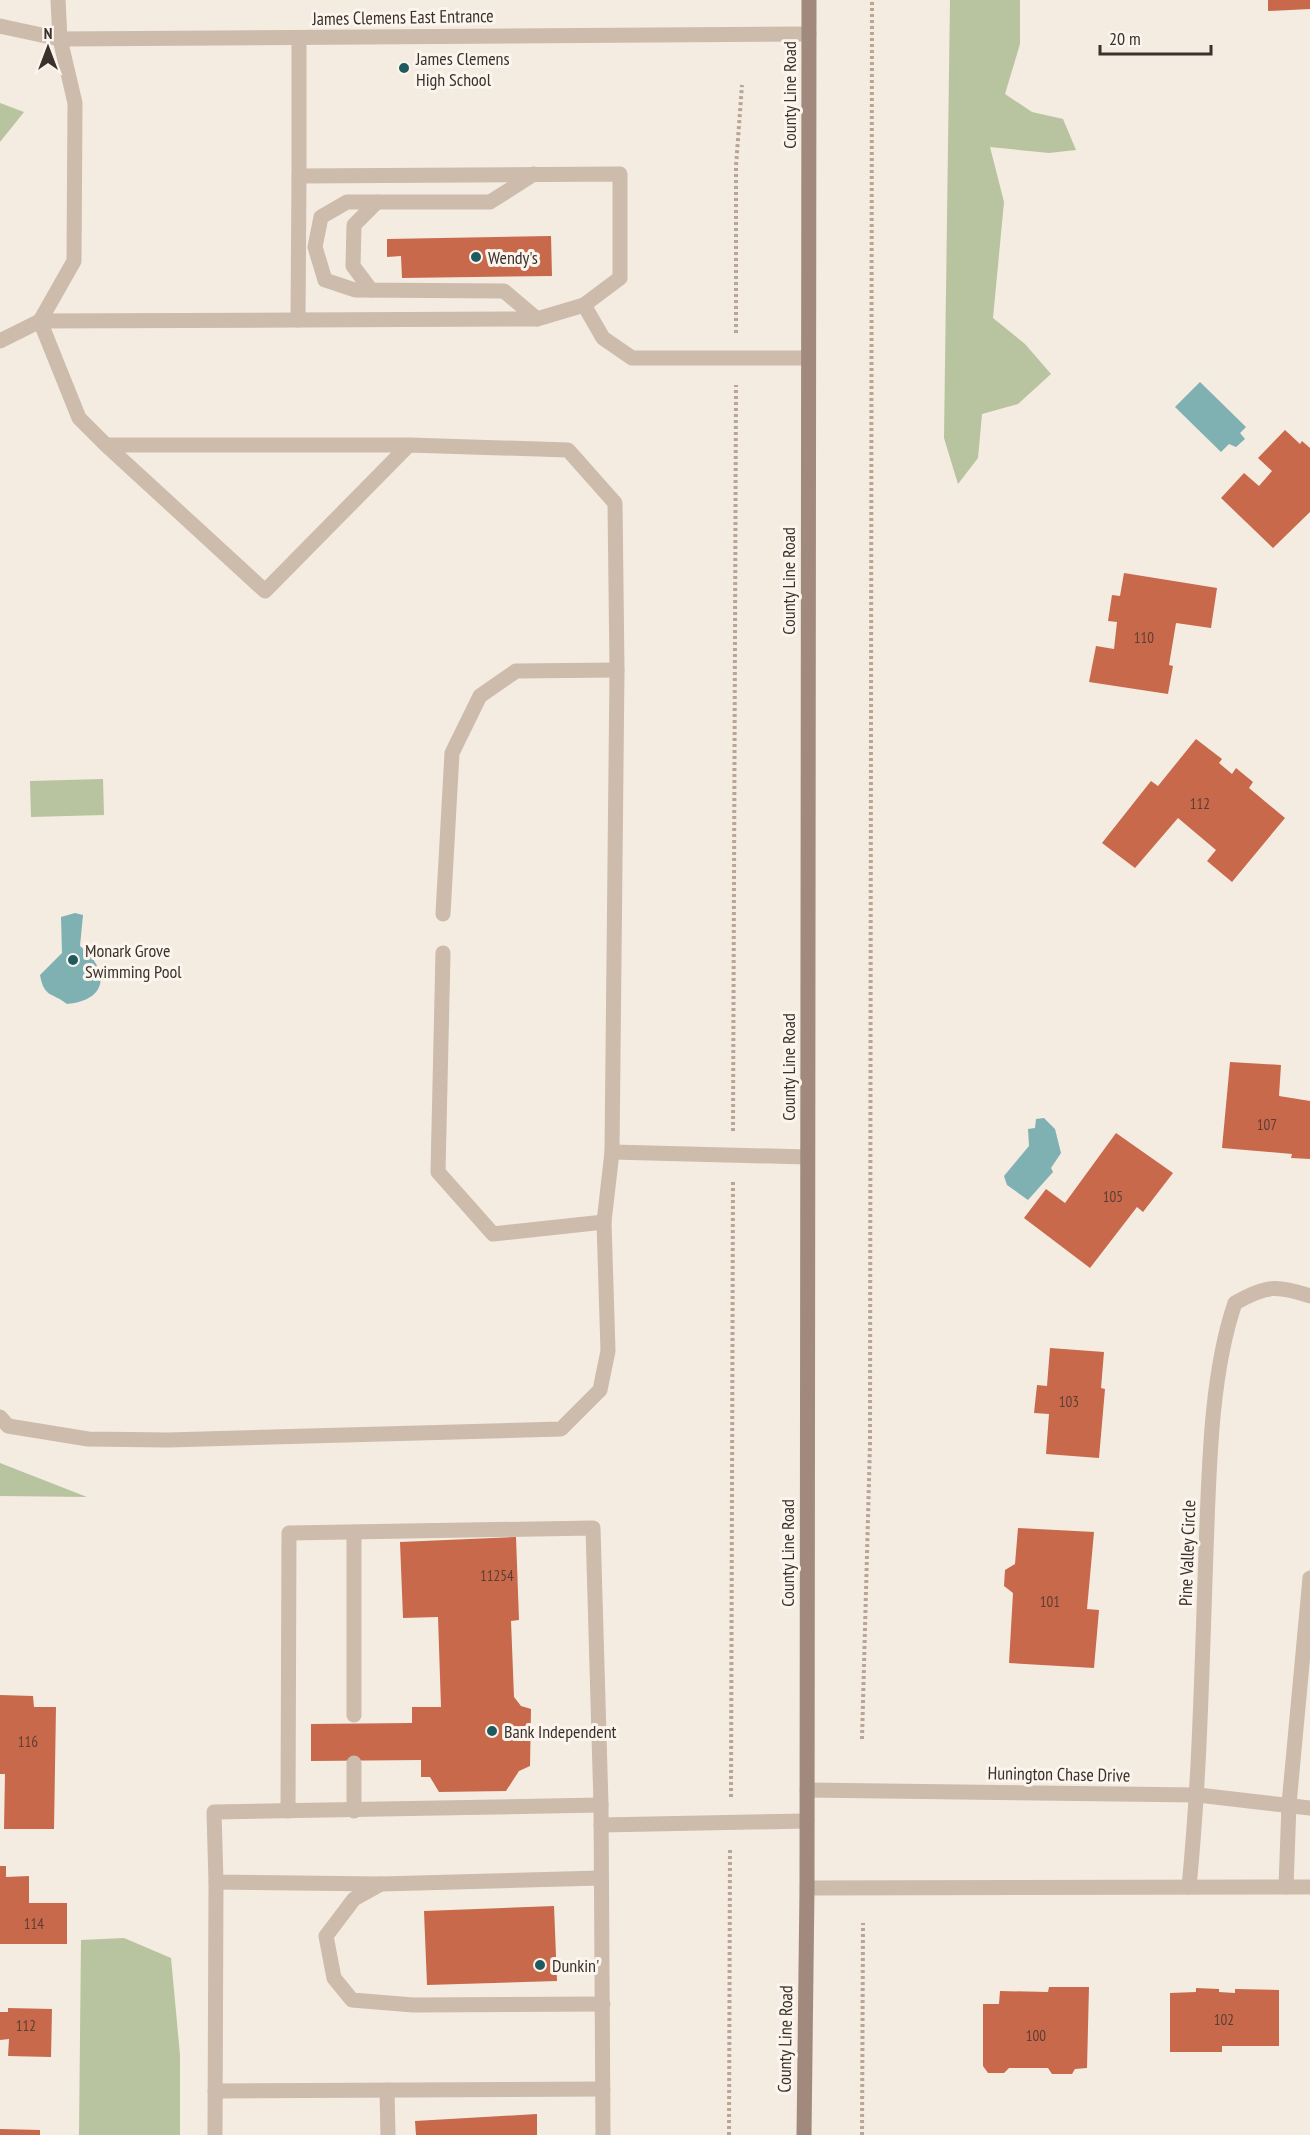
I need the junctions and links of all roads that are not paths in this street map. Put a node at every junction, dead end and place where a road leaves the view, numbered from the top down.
1 (58, 0) edge
2 (809, 0) edge
3 (0, 26) edge
4 (809, 34) junction
5 (299, 38) junction
6 (60, 39) junction
7 (534, 174) junction
8 (299, 176) junction
9 (377, 202) junction
10 (371, 290) junction
11 (584, 305) junction
12 (537, 319) junction
13 (298, 320) junction
14 (40, 321) junction
15 (0, 341) edge
16 (808, 358) junction
17 (105, 445) junction
18 (409, 445) junction
19 (618, 670) junction
20 (443, 914) dead end
21 (443, 953) dead end
22 (612, 1152) junction
23 (807, 1157) junction
24 (604, 1222) junction
25 (1310, 1296) edge
26 (0, 1417) edge
27 (354, 1532) junction
28 (1310, 1578) edge
29 (354, 1715) dead end
30 (354, 1763) dead end
31 (807, 1790) junction
32 (1198, 1795) junction
33 (1289, 1804) junction
34 (601, 1805) junction
35 (1310, 1808) edge
36 (288, 1810) junction
37 (354, 1811) junction
38 (807, 1821) junction
39 (601, 1825) junction
40 (601, 1878) junction
41 (216, 1882) junction
42 (381, 1884) junction
43 (1189, 1887) junction
44 (1286, 1887) junction
45 (1310, 1887) edge
46 (807, 1888) junction
47 (603, 2004) junction
48 (603, 2089) junction
49 (387, 2090) junction
50 (215, 2091) junction
51 (215, 2135) edge
52 (387, 2135) edge
53 (603, 2135) edge
54 (804, 2135) edge

1 - 6 street
2 - 4 main road, County Line Road
3 - 6 street, James Clemens East Entrance
4 - 5 street, James Clemens East Entrance
4 - 16 main road, County Line Road
5 - 6 street, James Clemens East Entrance
5 - 8 street
6 - 14 street
7 - 8 street
7 - 9 street
7 - 11 street
8 - 13 street
9 - 10 street
9 - 10 street
10 - 12 street
11 - 12 street
11 - 16 street
12 - 13 street
13 - 14 street
14 - 15 street
14 - 17 street
16 - 23 main road, County Line Road
17 - 18 street
17 - 18 street
18 - 19 street
19 - 20 street
19 - 22 street
21 - 24 street
22 - 23 street
22 - 24 street
23 - 31 main road, County Line Road
24 - 26 street
25 - 32 street, Pine Valley Circle
27 - 29 street
27 - 34 street
27 - 36 street
28 - 33 street
30 - 37 street
31 - 32 street, Hunington Chase Drive
31 - 38 main road, County Line Road
32 - 33 street, Hunington Chase Drive
32 - 43 street, Pine Valley Circle
33 - 35 street, Hunington Chase Drive
33 - 44 street
34 - 37 street
34 - 39 street
36 - 37 street
36 - 41 street
38 - 39 street
38 - 46 main road, County Line Road
39 - 40 street
40 - 42 street
40 - 47 street
41 - 42 street
41 - 50 street
42 - 47 street
43 - 44 street
43 - 46 street
44 - 45 street
46 - 54 main road, County Line Road
47 - 48 street
48 - 49 street
48 - 53 street
49 - 50 street
49 - 52 street
50 - 51 street

